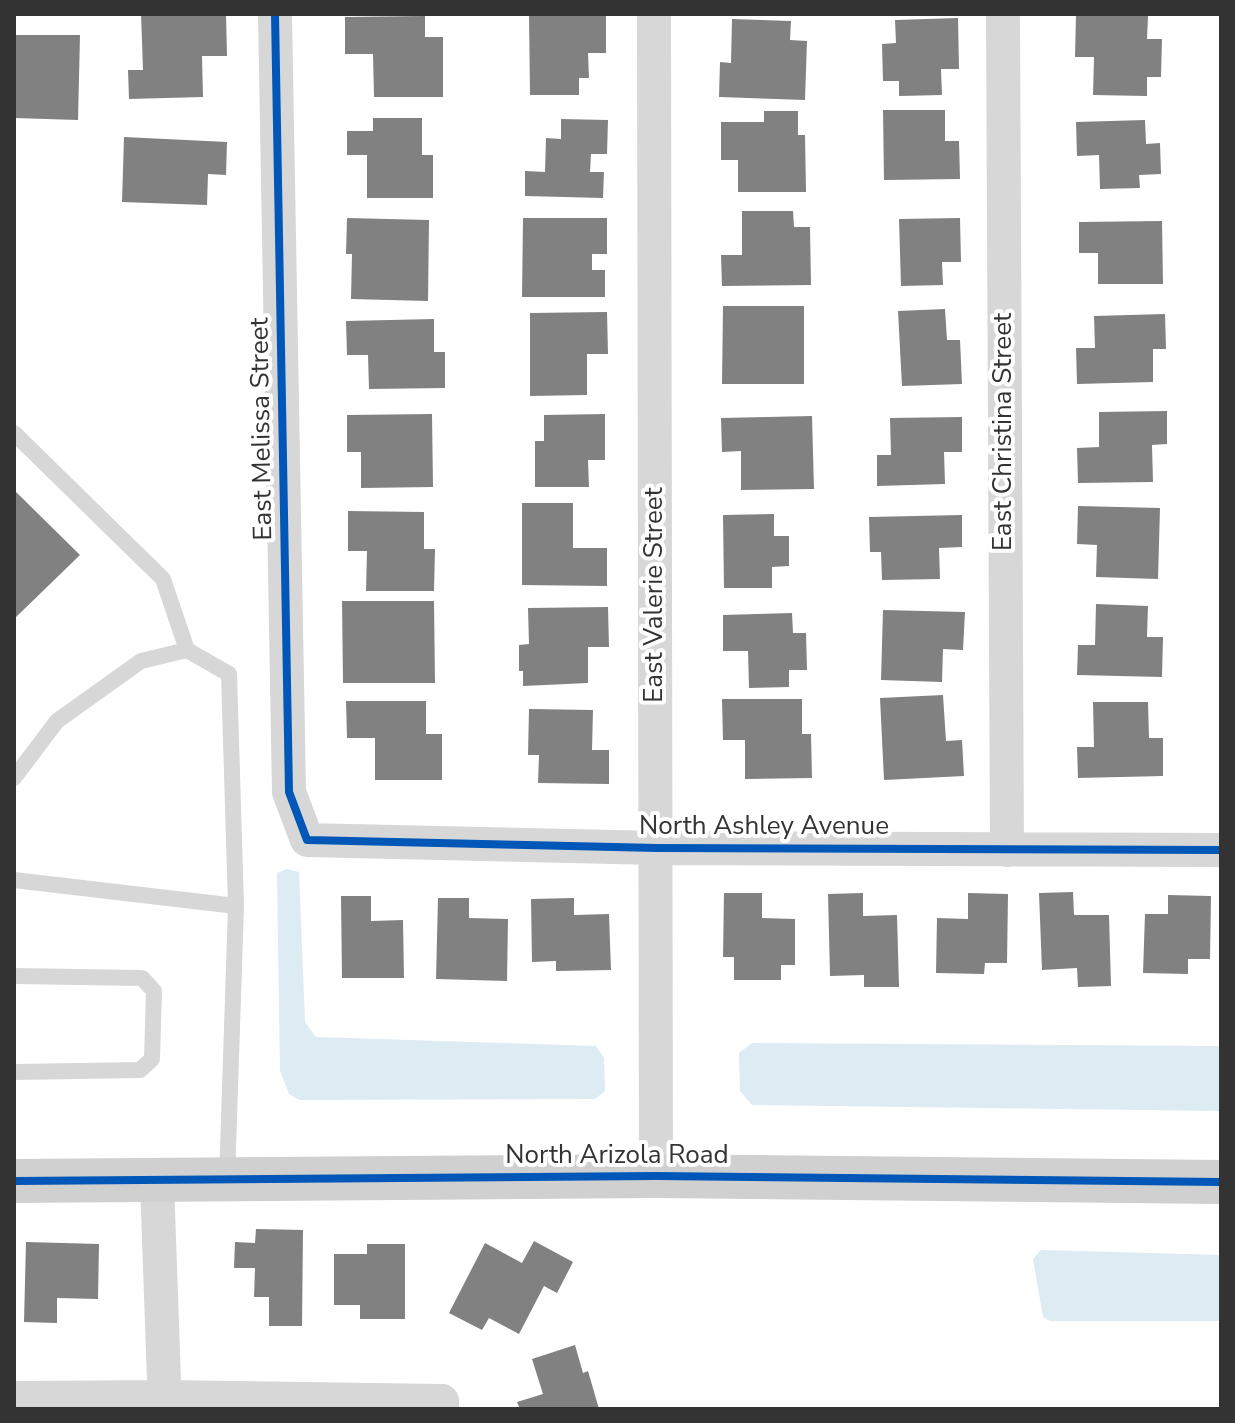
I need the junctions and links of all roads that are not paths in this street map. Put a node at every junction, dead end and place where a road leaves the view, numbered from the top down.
1 (275, 14) edge
2 (654, 14) edge
3 (1003, 14) edge
4 (14, 433) edge
5 (187, 650) junction
6 (14, 778) edge
7 (307, 840) joint
8 (657, 848) junction
9 (1007, 850) junction
10 (1221, 850) edge
11 (14, 880) edge
12 (236, 906) junction
13 (14, 976) edge
14 (14, 1072) edge
15 (656, 1176) junction
16 (14, 1181) edge
17 (227, 1181) junction
18 (157, 1182) junction
19 (1221, 1182) edge
20 (14, 1398) edge
21 (165, 1403) edge
22 (442, 1405) edge

1 - 7 street, East Melissa Street
2 - 8 street, East Valerie Street
3 - 9 street, East Christina Street
4 - 5 lane
5 - 6 lane
5 - 12 lane
7 - 8 street, North Ashley Avenue
8 - 9 street, North Ashley Avenue
8 - 15 street, East Valerie Street
9 - 10 street, North Ashley Avenue
11 - 12 lane
12 - 17 lane
13 - 14 lane
15 - 17 street, North Arizola Road
15 - 19 street, North Arizola Road
16 - 18 street, North Arizola Road
17 - 18 street, North Arizola Road
18 - 21 street
20 - 21 street
21 - 22 street

